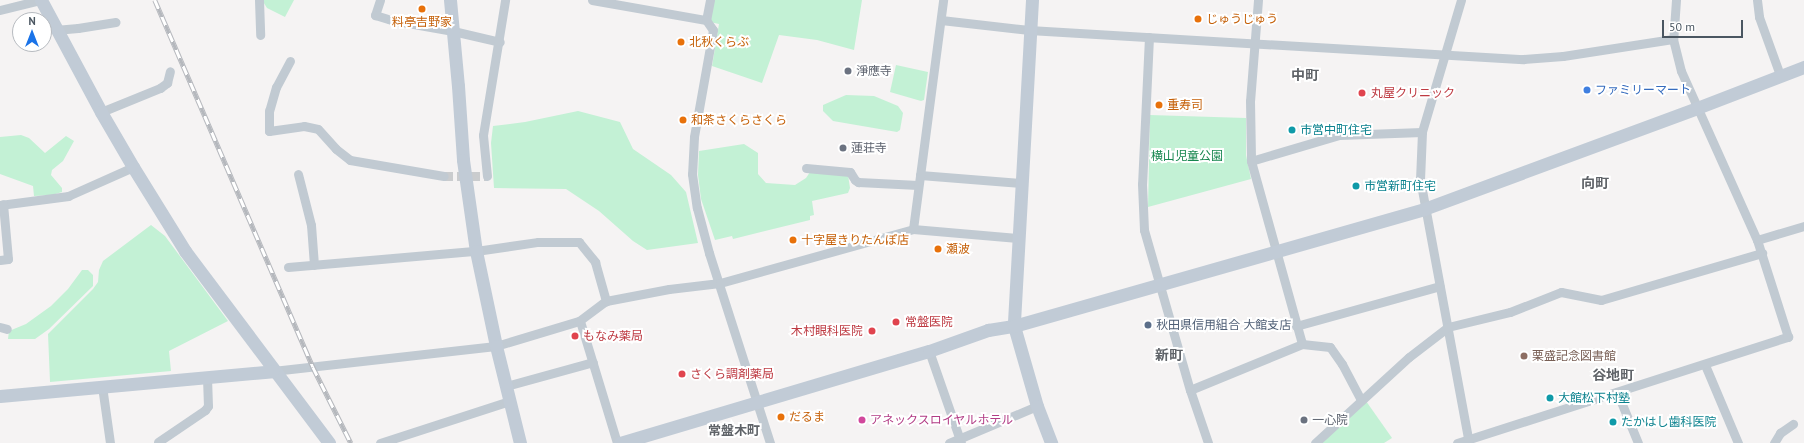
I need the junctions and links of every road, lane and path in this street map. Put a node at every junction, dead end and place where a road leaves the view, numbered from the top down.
1 (40, 0) edge
2 (259, 0) edge
3 (380, 0) edge
4 (450, 0) edge
5 (505, 0) edge
6 (592, 0) edge
7 (710, 0) edge
8 (944, 0) edge
9 (1032, 0) edge
10 (1258, 0) edge
11 (1461, 0) edge
12 (1676, 0) edge
13 (1757, 0) edge
14 (0, 10) edge
15 (706, 20) junction
16 (941, 20) junction
17 (116, 22) dead end
18 (55, 30) junction
19 (1029, 30) junction
20 (453, 31) junction
21 (260, 35) dead end
22 (1149, 37) junction
23 (1674, 39) junction
24 (500, 42) junction
25 (1256, 43) junction
26 (1446, 54) junction
27 (290, 61) dead end
28 (1804, 67) edge
29 (170, 71) dead end
30 (1780, 75) junction
31 (1697, 108) junction
32 (101, 112) junction
33 (1422, 132) junction
34 (1251, 161) junction
35 (133, 167) junction
36 (806, 168) dead end
37 (298, 174) dead end
38 (920, 175) junction
39 (444, 176) tunnel mouth
40 (487, 176) dead end
41 (1021, 183) junction
42 (918, 185) junction
43 (1, 205) edge
44 (1424, 209) junction
45 (1804, 226) edge
46 (913, 229) junction
47 (1018, 238) junction
48 (1757, 240) junction
49 (476, 251) junction
50 (1275, 251) junction
51 (1762, 254) junction
52 (0, 260) edge
53 (314, 265) junction
54 (288, 267) dead end
55 (720, 283) junction
56 (1158, 284) junction
57 (1440, 286) junction
58 (606, 301) junction
59 (580, 320) junction
60 (1014, 326) junction
61 (1296, 326) junction
62 (1448, 327) junction
63 (1302, 344) junction
64 (496, 346) junction
65 (929, 351) junction
66 (593, 362) junction
67 (1705, 365) junction
68 (273, 371) junction
69 (207, 377) junction
70 (102, 386) junction
71 (506, 386) junction
72 (1190, 390) junction
73 (1617, 392) junction
74 (0, 396) edge
75 (1361, 400) junction
76 (509, 401) junction
77 (756, 404) junction
78 (1037, 406) junction
79 (1793, 424) dead end
80 (960, 441) edge
81 (1468, 441) edge
82 (158, 442) edge
83 (110, 443) edge
84 (329, 443) edge
85 (380, 443) edge
86 (520, 443) edge
87 (618, 443) edge
88 (770, 443) edge
89 (949, 443) edge
90 (1051, 443) edge
91 (1208, 443) edge
92 (1315, 443) edge
93 (1457, 443) edge
94 (1638, 443) edge
95 (1738, 443) edge
96 (1774, 443) edge

1 - 14 street
1 - 18 street
2 - 21 street
3 - 20 street
4 - 20 street
5 - 24 street
6 - 15 street
7 - 15 street
8 - 16 street
9 - 19 street
10 - 25 street
11 - 26 street
12 - 23 street
13 - 30 street
15 - 55 street
16 - 19 street
16 - 38 street
17 - 18 street
18 - 32 street
19 - 22 street
19 - 41 street
20 - 24 street
20 - 49 street
22 - 25 street
22 - 56 street
23 - 26 street
23 - 31 street
24 - 40 street
25 - 26 street
25 - 34 street
26 - 33 street
27 - 39 street
28 - 30 street
29 - 32 street
30 - 31 street
31 - 44 street
31 - 48 street
32 - 35 street
33 - 34 street
33 - 44 street
34 - 50 street
35 - 43 street
35 - 68 street
36 - 42 street
37 - 53 street
38 - 41 street
38 - 42 street
41 - 47 street
42 - 46 street
43 - 52 street
44 - 50 street
44 - 57 street
45 - 48 street
46 - 47 street
46 - 55 street
47 - 60 street
48 - 51 street
49 - 53 street
49 - 58 street
49 - 64 street
50 - 56 street
50 - 61 street
51 - 62 street
51 - 67 street
53 - 54 street
55 - 58 street
55 - 77 street
56 - 60 street
56 - 72 street
57 - 61 street
57 - 62 street
58 - 59 street
59 - 64 street
59 - 66 street
60 - 65 street
60 - 78 street
61 - 63 street
62 - 75 street
62 - 81 street
63 - 72 street
63 - 75 street
64 - 68 street
64 - 71 street
65 - 77 street
65 - 80 street
66 - 71 street
66 - 87 street
67 - 73 street
67 - 95 street
68 - 69 street
68 - 84 street
69 - 70 street
69 - 82 street
70 - 74 street
70 - 83 street
71 - 76 street
72 - 91 street
73 - 81 street
73 - 94 street
75 - 92 street
76 - 85 street
76 - 86 street
77 - 87 street
77 - 88 street
78 - 80 street
78 - 90 street
79 - 96 street
80 - 89 street
81 - 93 street

